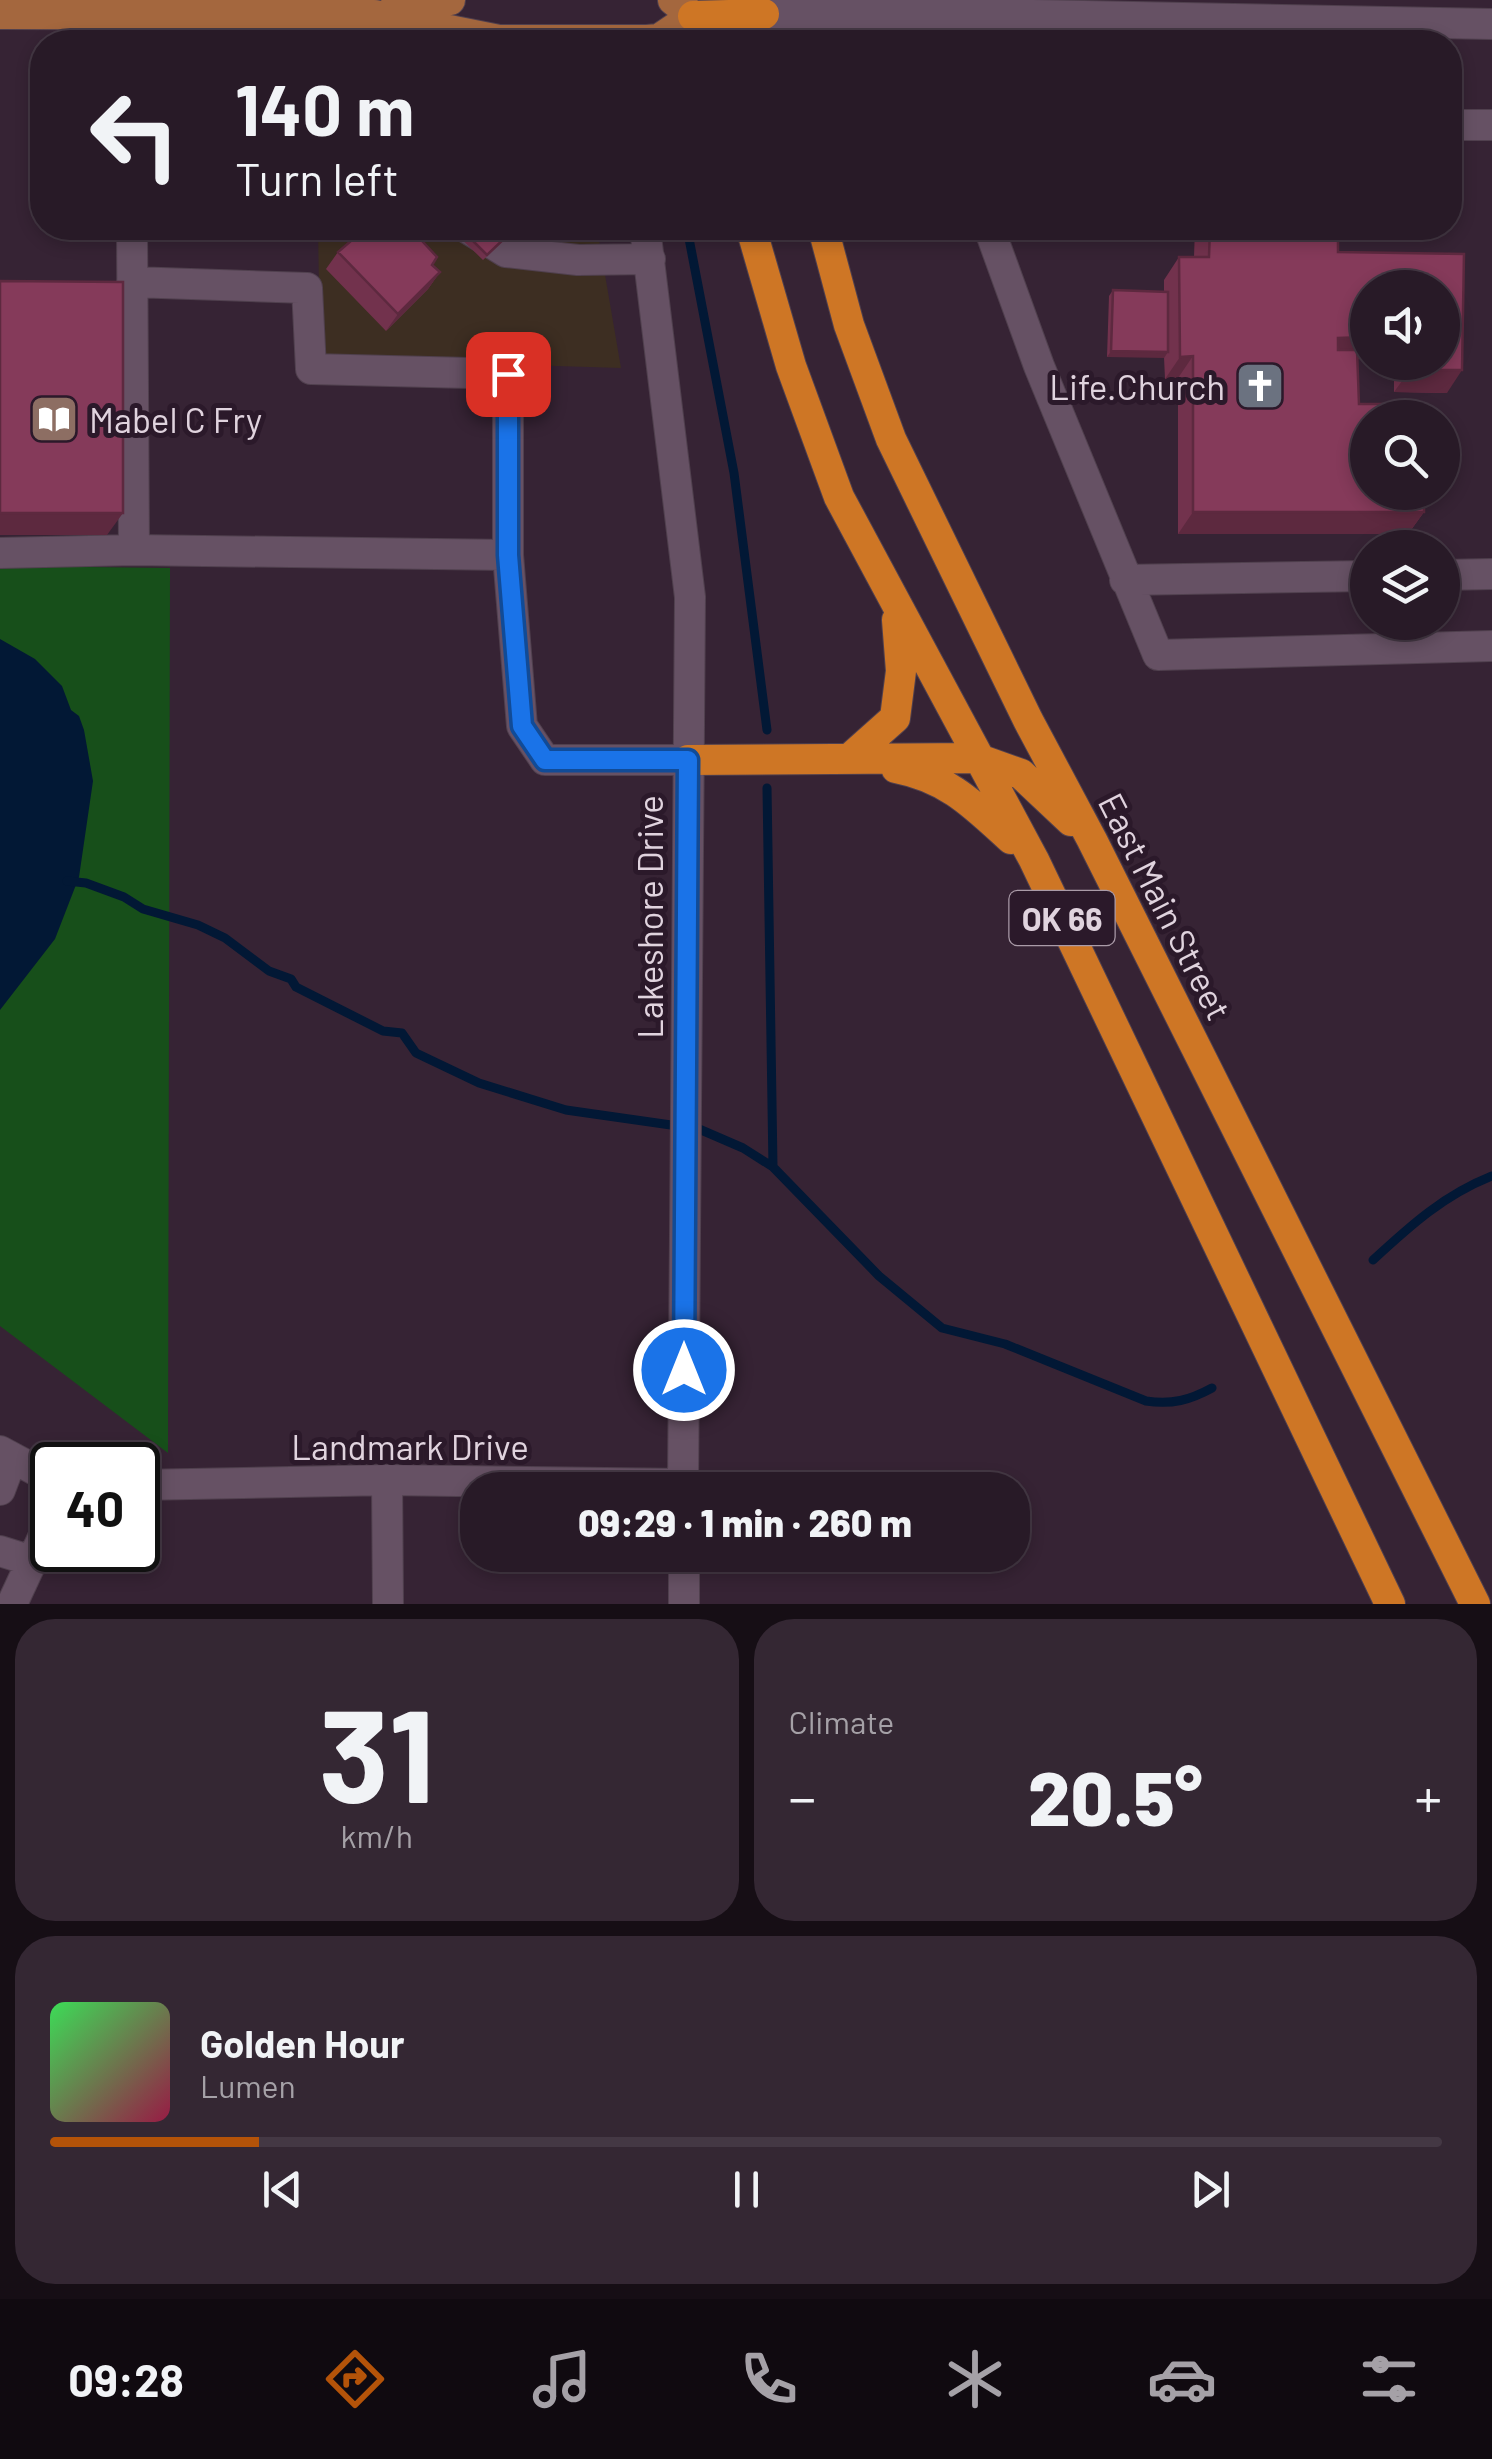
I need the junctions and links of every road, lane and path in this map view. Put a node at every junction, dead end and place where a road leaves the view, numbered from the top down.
1 (450, 0) edge
2 (1116, 9) edge
3 (1422, 12) edge
4 (0, 14) edge
5 (689, 15) edge
6 (766, 19) edge
7 (1492, 24) edge
8 (130, 28) edge
9 (982, 28) edge
10 (377, 29) edge
11 (1462, 125) edge
12 (1492, 125) edge
13 (132, 240) edge
14 (486, 240) edge
15 (646, 240) edge
16 (754, 240) edge
17 (825, 240) edge
18 (993, 240) edge
19 (650, 259) junction
20 (132, 282) junction
21 (134, 550) junction
22 (0, 553) edge
23 (508, 555) junction
24 (1492, 574) edge
25 (1460, 575) edge
26 (1350, 576) edge
27 (1126, 580) junction
28 (896, 607) junction
29 (1492, 646) edge
30 (849, 758) junction
31 (976, 758) junction
32 (688, 760) junction
33 (1092, 840) junction
34 (1034, 860) junction
35 (6, 1455) edge
36 (30, 1467) edge
37 (682, 1472) edge
38 (388, 1480) junction
39 (460, 1482) edge
40 (160, 1485) edge
41 (0, 1490) edge
42 (0, 1552) edge
43 (30, 1560) edge
44 (30, 1565) edge
45 (684, 1572) edge
46 (12, 1604) edge
47 (388, 1604) edge
48 (684, 1604) edge
49 (1390, 1604) edge
50 (1476, 1604) edge

1 - 10 main road
2 - 3 street
2 - 9 street
3 - 7 street
4 - 8 main road
5 - 6 highway
6 - 9 street
8 - 10 main road
11 - 12 street
13 - 20 street
14 - 19 street
15 - 19 street, Lakeshore Drive
16 - 28 highway, OK 66
17 - 33 highway, East Main Street / OK 66
18 - 27 street
19 - 32 street, Lakeshore Drive
20 - 21 street
20 - 23 street
21 - 22 street
21 - 23 street
23 - 32 street
24 - 25 street
26 - 27 street
27 - 29 street
28 - 30 highway
28 - 31 highway, OK 66
30 - 31 highway
30 - 32 highway
30 - 34 highway
31 - 33 highway
31 - 34 highway, OK 66
32 - 37 street, Lakeshore Drive
33 - 50 highway, East Main Street / OK 66
34 - 49 highway, OK 66
35 - 36 street
35 - 41 street
38 - 39 street, Landmark Drive
38 - 40 street, Landmark Drive
38 - 47 street
42 - 43 street
44 - 46 street
45 - 48 street

